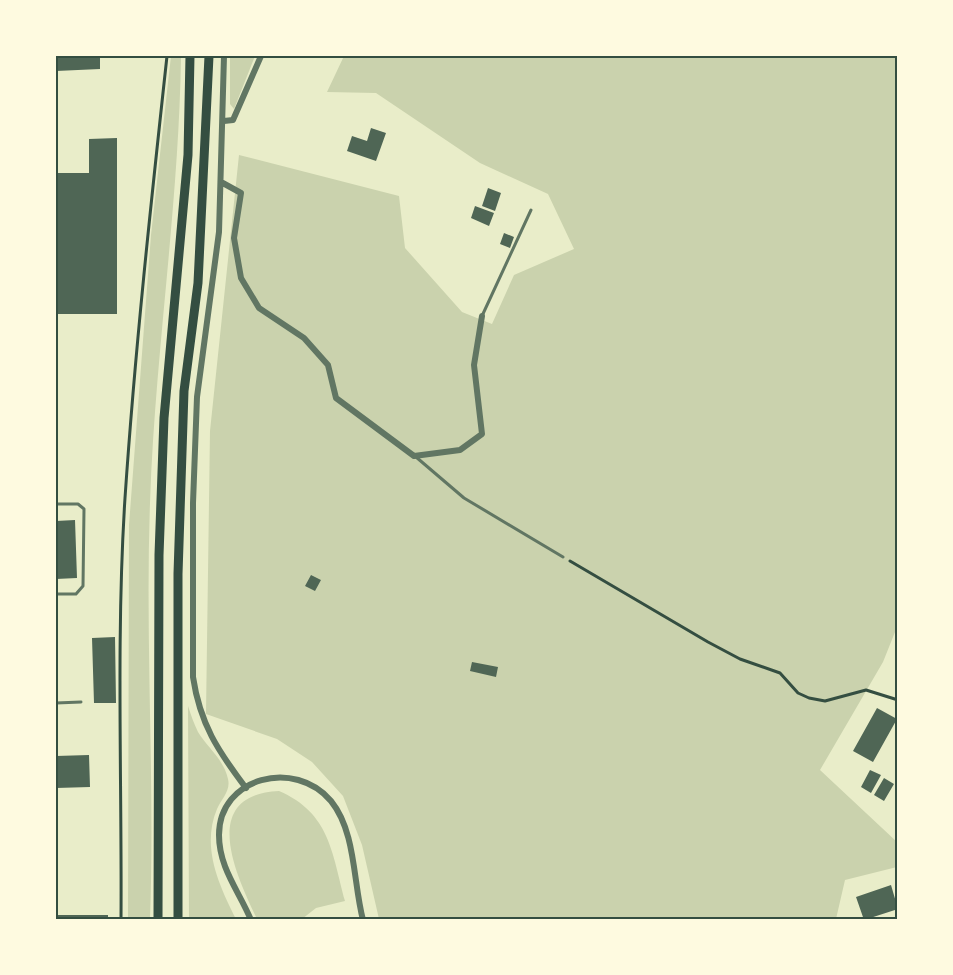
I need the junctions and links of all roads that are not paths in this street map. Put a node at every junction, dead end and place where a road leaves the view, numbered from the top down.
1 (190, 56) edge
2 (209, 56) edge
3 (224, 56) edge
4 (261, 56) edge
5 (224, 121) junction
6 (221, 182) junction
7 (531, 210) dead end
8 (482, 316) joint
9 (414, 456) junction
10 (56, 504) edge
11 (563, 557) road end
12 (56, 594) edge
13 (81, 702) dead end
14 (56, 703) edge
15 (246, 788) junction
16 (158, 920) edge
17 (178, 920) edge
18 (251, 920) edge
19 (363, 920) edge

1 - 16 main road
2 - 17 main road
3 - 5 street
4 - 5 street
5 - 6 street
6 - 9 street
6 - 15 street
7 - 8 lane
8 - 9 street
9 - 11 lane
10 - 12 lane
13 - 14 lane
15 - 18 street
15 - 19 street

